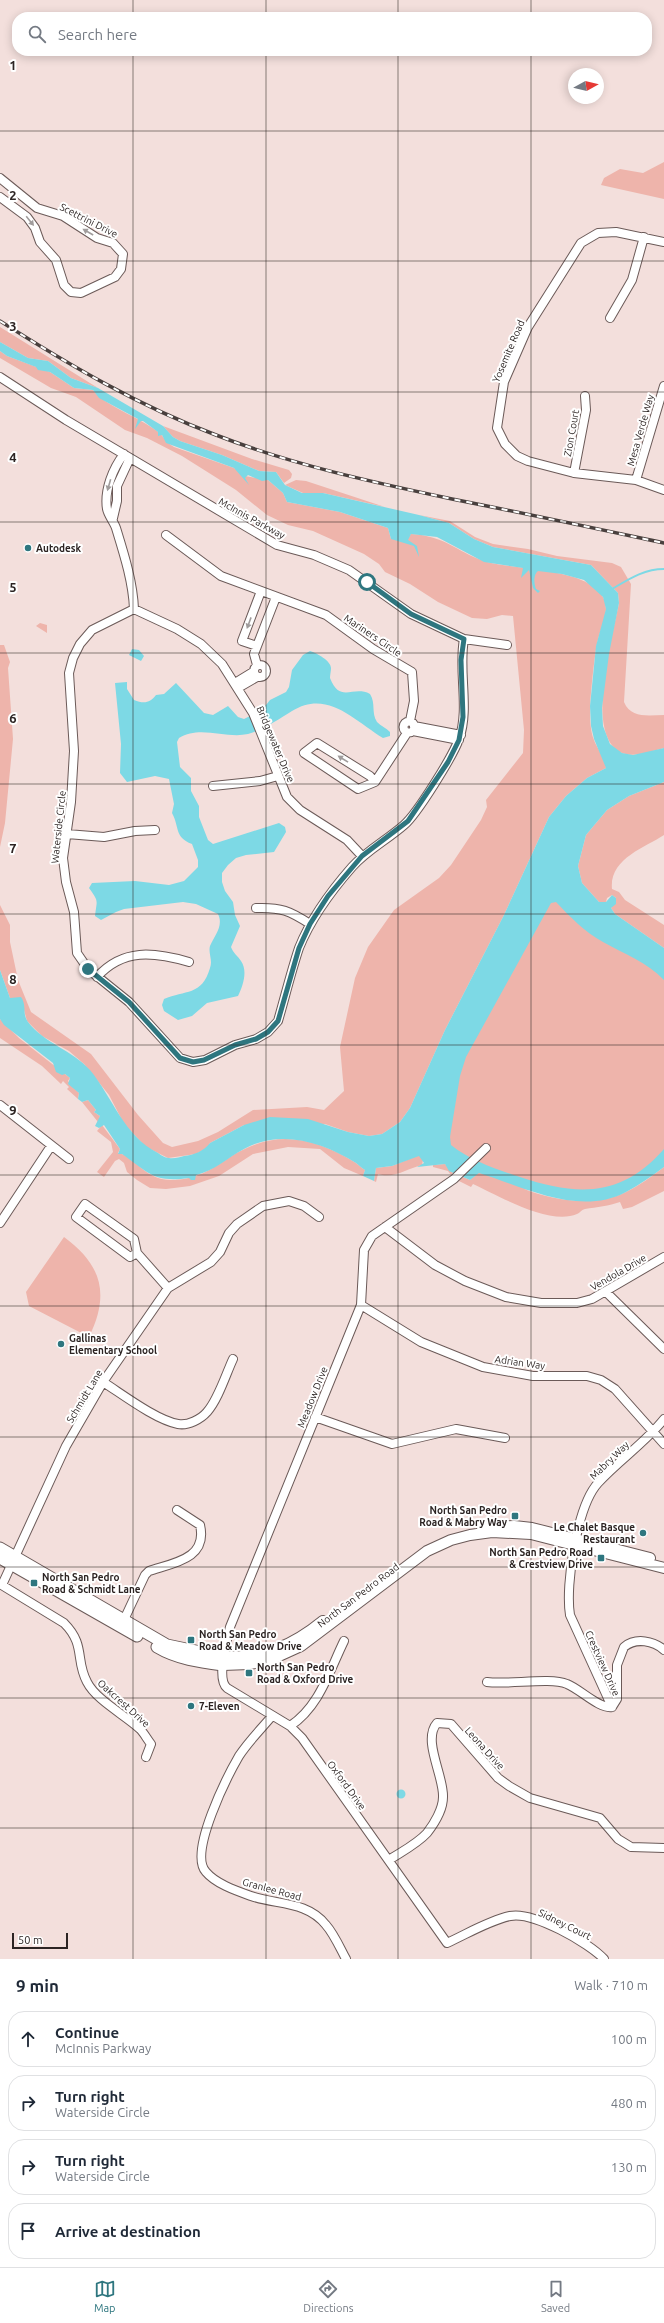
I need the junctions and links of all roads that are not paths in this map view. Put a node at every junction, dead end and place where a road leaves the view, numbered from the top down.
1 (0, 178) edge
2 (0, 197) edge
3 (644, 237) junction
4 (664, 242) edge
5 (610, 318) dead end
6 (0, 377) edge
7 (664, 386) edge
8 (585, 396) dead end
9 (127, 456) junction
10 (574, 473) junction
11 (636, 480) junction
12 (664, 490) edge
13 (166, 535) dead end
14 (261, 591) junction
15 (276, 597) junction
16 (134, 609) junction
17 (464, 639) junction
18 (507, 645) dead end
19 (256, 646) junction
20 (237, 685) junction
21 (411, 728) junction
22 (460, 738) junction
23 (278, 776) junction
24 (375, 782) junction
25 (212, 786) dead end
26 (155, 830) dead end
27 (67, 834) junction
28 (362, 856) junction
29 (256, 908) dead end
30 (310, 924) junction
31 (189, 962) dead end
32 (97, 977) junction
33 (0, 1105) edge
34 (51, 1146) junction
35 (486, 1148) dead end
36 (69, 1159) dead end
37 (319, 1217) dead end
38 (0, 1221) edge
39 (385, 1227) junction
40 (137, 1253) junction
41 (664, 1258) edge
42 (168, 1288) junction
43 (606, 1292) junction
44 (361, 1305) junction
45 (664, 1349) edge
46 (233, 1359) dead end
47 (103, 1382) junction
48 (315, 1417) junction
49 (664, 1419) edge
50 (652, 1432) junction
51 (505, 1438) dead end
52 (664, 1444) edge
53 (177, 1510) dead end
54 (575, 1542) junction
55 (0, 1548) edge
56 (0, 1558) edge
57 (15, 1560) junction
58 (664, 1561) edge
59 (664, 1568) edge
60 (1, 1584) edge
61 (122, 1623) junction
62 (344, 1641) dead end
63 (664, 1650) edge
64 (224, 1661) junction
65 (487, 1682) dead end
66 (612, 1707) junction
67 (272, 1716) junction
68 (290, 1726) junction
69 (146, 1757) dead end
70 (664, 1848) edge
71 (389, 1860) junction
72 (447, 1943) joint
73 (346, 1959) edge
74 (604, 1959) edge

2 -> 1 street, Scettrini Drive
3 - 4 street, Yosemite Road
3 - 5 street
3 - 10 street, Yosemite Road
6 - 9 street, McInnis Parkway
7 - 11 street, Mesa Verde Way
8 - 10 street, Zion Court
9 - 16 street
9 - 17 street, McInnis Parkway
10 - 11 street, Yosemite Road
11 - 12 street, Yosemite Road
13 - 14 street, Mariners Circle
14 - 15 street, Mariners Circle
14 -> 19 street
15 - 19 street
15 - 21 street, Mariners Circle
16 - 20 street, Bridgewater Drive
16 - 27 street, Waterside Circle
17 - 18 street, McInnis Parkway
17 - 22 street, Waterside Circle
19 - 20 street
20 - 23 street, Bridgewater Drive
21 - 22 street
21 - 24 street, Mariners Circle
22 - 28 street, Waterside Circle
23 - 25 street
23 - 28 street, Bridgewater Drive
24 -> 24 street
26 - 27 street
27 - 32 street, Waterside Circle
28 - 30 street, Waterside Circle
29 - 30 street
30 - 32 street, Waterside Circle
31 - 32 street
33 - 34 street
34 - 36 street
34 - 38 street
35 - 39 street, Meadow Drive
37 - 42 street, Schmidt Lane
39 - 43 street, Vendola Drive
39 - 44 street, Meadow Drive
40 - 40 street
40 - 42 street
41 - 43 street, Vendola Drive
42 - 47 street, Schmidt Lane
43 - 45 street
44 - 48 street, Meadow Drive
44 - 50 street, Adrian Way
46 - 47 street
47 - 57 street, Schmidt Lane
48 - 51 street
48 - 64 street, Meadow Drive
49 - 50 street, Mabry Way
50 - 52 street, Adrian Way
50 - 54 street, Mabry Way
53 - 61 street
54 - 58 street, North San Pedro Road
54 - 59 street, North San Pedro Road
54 - 64 street, North San Pedro Road
54 - 66 street, Crestview Drive
55 - 57 main road, North San Pedro Road
56 - 57 main road, North San Pedro Road
57 - 60 street, Schmidt Lane
57 - 61 main road, North San Pedro Road
60 - 69 street, Oakcrest Drive
61 - 64 main road, North San Pedro Road
62 - 68 street
63 - 66 street, Crestview Drive
64 - 67 street, Oxford Drive
65 - 66 street
67 - 68 street, Oxford Drive
67 - 73 street, Granlee Road
68 - 71 street, Oxford Drive
70 - 71 street, Leona Drive
71 - 72 street, Oxford Drive
72 - 74 street, Sidney Court

